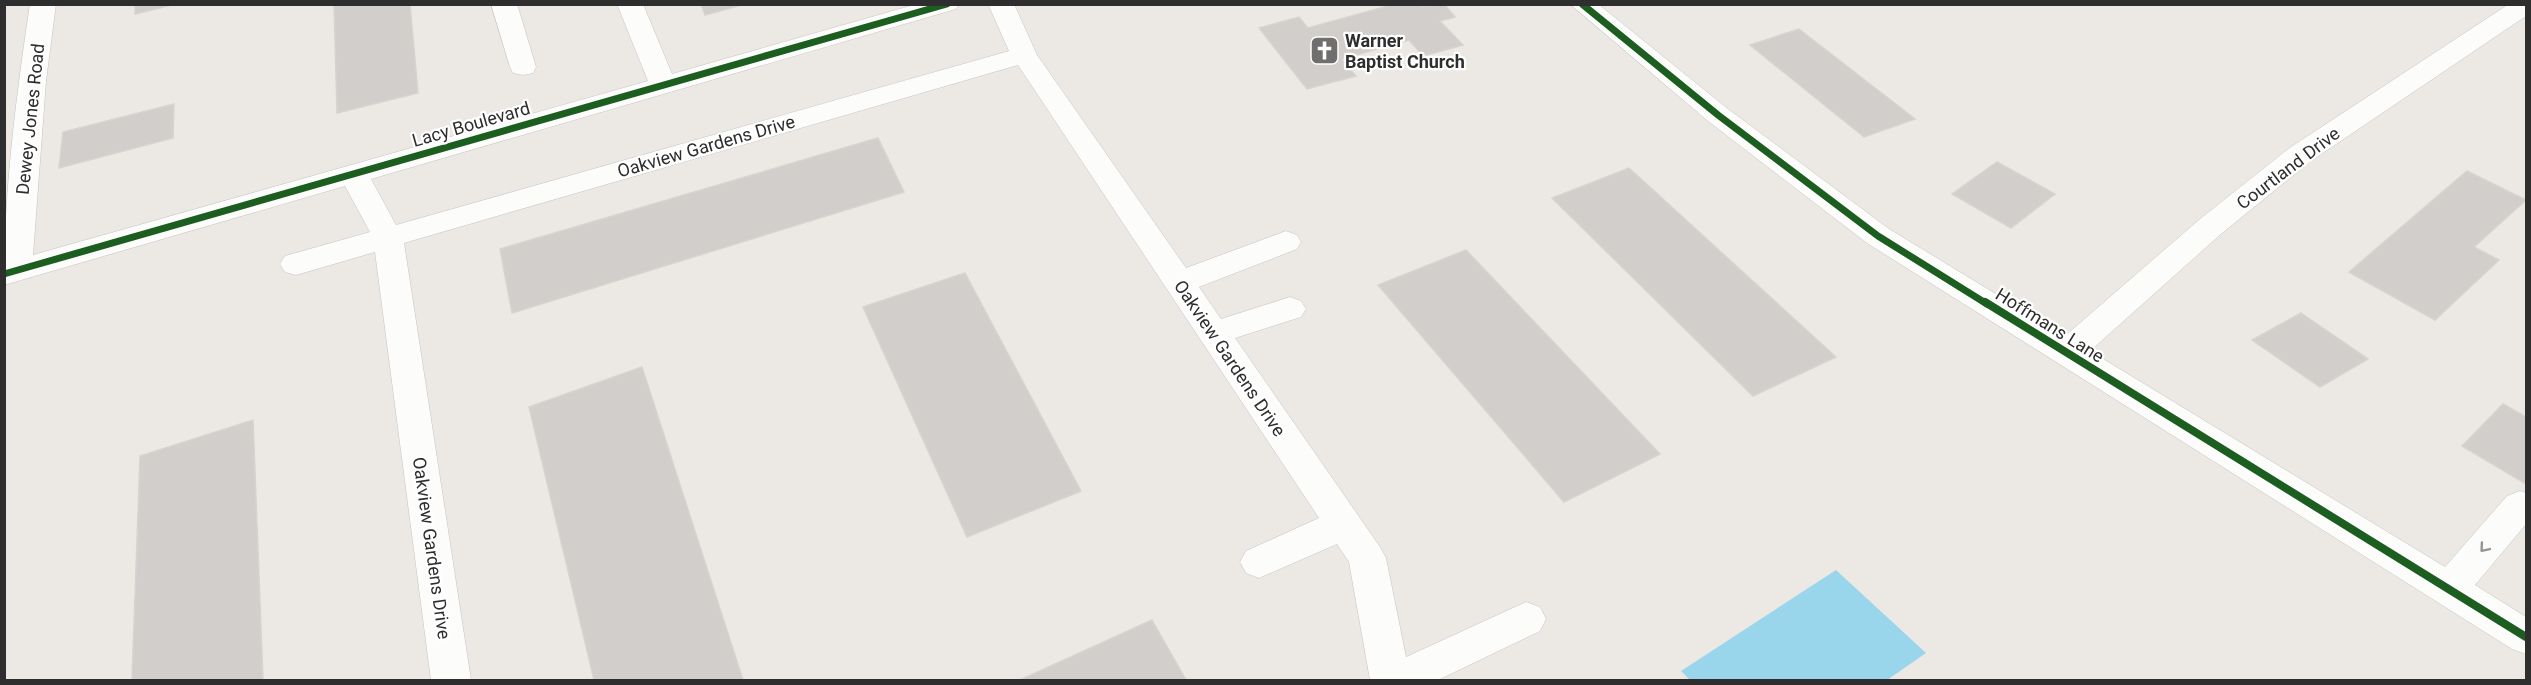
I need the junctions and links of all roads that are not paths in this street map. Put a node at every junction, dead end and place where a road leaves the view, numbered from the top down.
1 (44, 4) edge
2 (504, 4) edge
3 (630, 4) edge
4 (947, 4) edge
5 (1001, 4) edge
6 (1582, 4) edge
7 (2526, 5) edge
8 (1024, 55) junction
9 (523, 67) dead end
10 (958, 74) junction
11 (663, 84) junction
12 (974, 99) dead end
13 (354, 173) junction
14 (388, 237) junction
15 (1286, 242) dead end
16 (296, 264) dead end
17 (10, 272) edge
18 (1179, 282) junction
19 (1290, 309) dead end
20 (1214, 333) junction
21 (2067, 353) junction
22 (2520, 506) dead end
23 (1343, 524) junction
24 (1259, 562) dead end
25 (2449, 589) junction
26 (1526, 619) dead end
27 (2526, 637) edge
28 (451, 681) edge
29 (1390, 681) edge
30 (1398, 681) edge

1 - 17 street, Dewey Jones Road
2 - 9 street
3 - 11 street
4 - 11 street, Lacy Boulevard
5 - 8 street, Oakview Gardens Drive
6 - 21 street, Hoffmans Lane
7 - 21 street, Courtland Drive
8 - 10 street, Oakview Gardens Drive
8 - 18 street, Oakview Gardens Drive
10 - 12 street
10 - 14 street, Oakview Gardens Drive
11 - 13 street, Lacy Boulevard
13 - 14 street, Oakview Gardens Drive
13 - 17 street, Lacy Boulevard
14 - 16 street
14 - 28 street, Oakview Gardens Drive
15 - 18 street
18 - 20 street, Oakview Gardens Drive
19 - 20 street
20 - 23 street, Oakview Gardens Drive
21 - 25 street, Hoffmans Lane
22 -> 25 street
23 - 24 street
23 - 29 street, Oakview Gardens Drive
25 - 27 street, Hoffmans Lane
26 - 30 street

